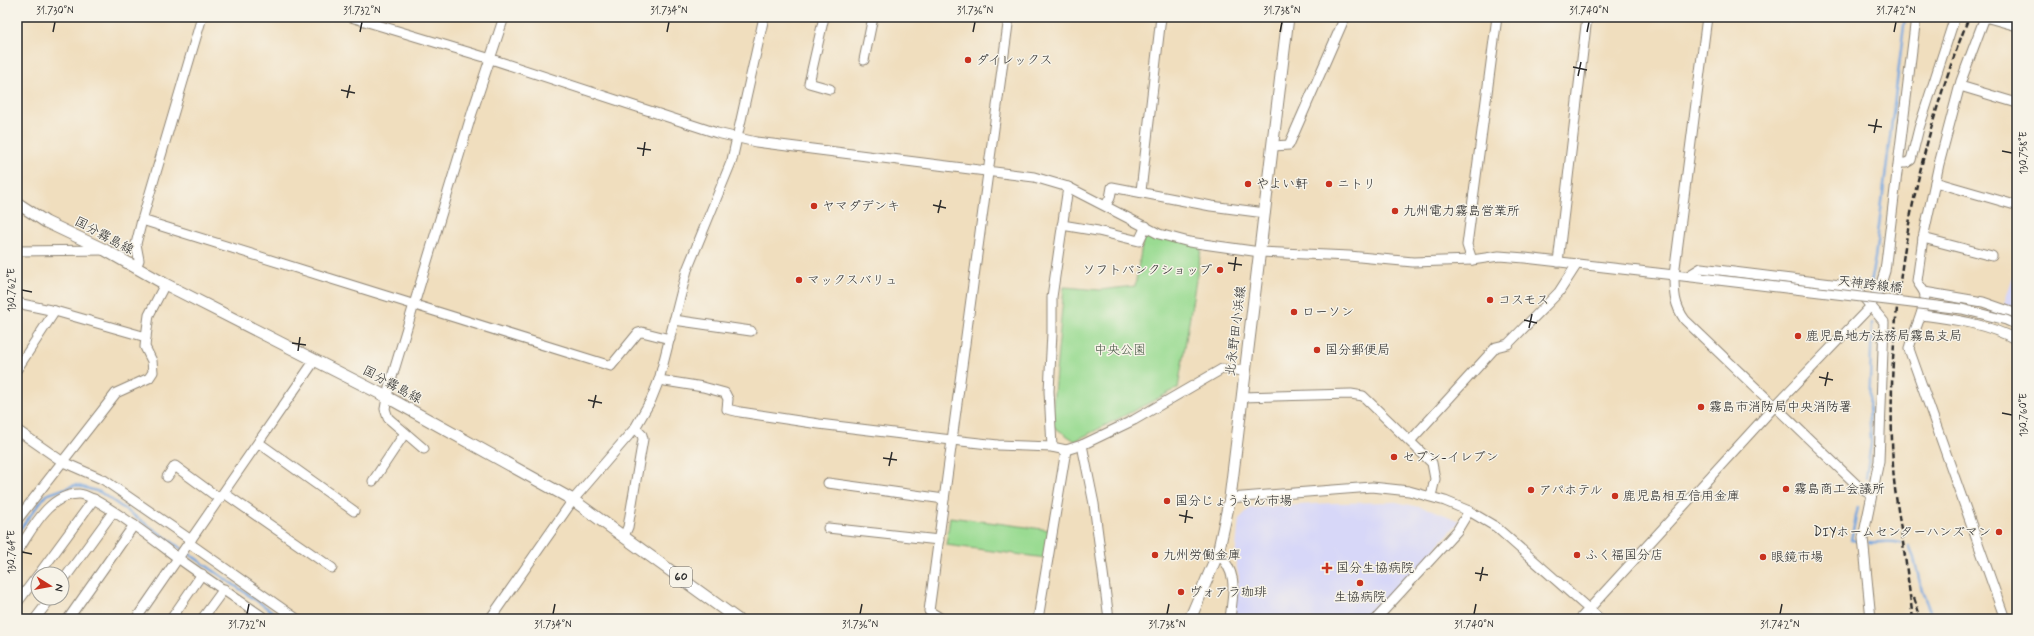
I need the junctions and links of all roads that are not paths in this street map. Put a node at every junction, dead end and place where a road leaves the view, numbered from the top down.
1 (202, 17) edge
2 (351, 17) edge
3 (504, 17) edge
4 (764, 17) edge
5 (824, 17) edge
6 (873, 17) edge
7 (1009, 17) edge
8 (1161, 17) edge
9 (1288, 17) edge
10 (1345, 17) edge
11 (1497, 17) edge
12 (1587, 17) edge
13 (1707, 17) edge
14 (1916, 17) edge
15 (1952, 17) edge
16 (1955, 17) edge
17 (1985, 17) edge
18 (2017, 26) edge
19 (491, 59) junction
20 (864, 60) dead end
21 (1960, 86) junction
22 (830, 90) dead end
23 (2017, 103) edge
24 (737, 138) junction
25 (1273, 146) junction
26 (1900, 163) junction
27 (988, 171) junction
28 (1935, 182) junction
29 (1068, 187) junction
30 (1141, 191) junction
31 (17, 203) edge
32 (2015, 205) dead end
33 (1106, 206) junction
34 (1265, 213) junction
35 (142, 220) junction
36 (1062, 225) junction
37 (1146, 226) junction
38 (1923, 238) junction
39 (105, 250) junction
40 (17, 251) edge
41 (1260, 252) junction
42 (1992, 256) dead end
43 (1472, 260) junction
44 (1558, 262) junction
45 (1578, 264) junction
46 (136, 268) junction
47 (1674, 275) junction
48 (1688, 276) junction
49 (164, 284) junction
50 (1924, 292) junction
51 (17, 303) edge
52 (415, 304) junction
53 (1870, 306) junction
54 (55, 311) junction
55 (2017, 314) edge
56 (1922, 315) junction
57 (674, 320) junction
58 (2017, 325) edge
59 (752, 332) dead end
60 (146, 337) junction
61 (670, 338) junction
62 (2017, 340) edge
63 (315, 360) junction
64 (17, 369) edge
65 (1245, 371) junction
66 (659, 380) junction
67 (387, 397) junction
68 (1242, 397) junction
69 (1775, 406) junction
70 (635, 428) junction
71 (17, 430) edge
72 (405, 433) junction
73 (952, 439) junction
74 (1411, 440) junction
75 (259, 443) junction
76 (1082, 445) junction
77 (1052, 447) junction
78 (424, 449) dead end
79 (1066, 450) junction
80 (63, 462) junction
81 (167, 477) dead end
82 (374, 481) dead end
83 (828, 483) dead end
84 (1872, 494) junction
85 (222, 496) junction
86 (1431, 496) junction
87 (1230, 498) junction
88 (94, 499) junction
89 (944, 499) junction
90 (573, 500) junction
91 (354, 510) dead end
92 (1469, 511) junction
93 (113, 512) junction
94 (17, 520) edge
95 (134, 525) junction
96 (828, 528) dead end
97 (624, 536) junction
98 (939, 540) junction
99 (189, 543) junction
100 (17, 552) edge
101 (1218, 552) junction
102 (180, 557) junction
103 (44, 566) edge
104 (332, 568) dead end
105 (70, 571) edge
106 (202, 574) junction
107 (30, 585) edge
108 (224, 589) junction
109 (17, 604) edge
110 (45, 606) edge
111 (1589, 609) junction
112 (17, 617) edge
113 (20, 619) edge
114 (35, 619) edge
115 (68, 619) edge
116 (136, 619) edge
117 (171, 619) edge
118 (202, 619) edge
119 (266, 619) edge
120 (297, 619) edge
121 (490, 619) edge
122 (737, 619) edge
123 (942, 619) edge
124 (1038, 619) edge
125 (1109, 619) edge
126 (1190, 619) edge
127 (1230, 619) edge
128 (1376, 619) edge
129 (1580, 619) edge
130 (1600, 619) edge
131 (1871, 619) edge
132 (2005, 619) edge

1 - 35 street
2 - 19 street, 天神跨線橋
3 - 19 street
4 - 24 street
5 - 22 street
6 - 20 street
7 - 27 street
8 - 30 street
9 - 25 main road, 北永野田小浜線
10 - 25 street
11 - 43 street
12 - 44 street
13 - 47 street
14 - 26 street
15 - 16 street
16 - 26 street
17 - 18 street
17 - 21 street
19 - 24 street, 天神跨線橋
19 - 52 street
21 - 23 street
21 - 28 street
24 - 27 street, 天神跨線橋
24 - 57 street
25 - 34 main road, 北永野田小浜線
26 - 53 street
27 - 29 street, 天神跨線橋
27 - 73 street
28 - 32 street
28 - 38 street
29 - 33 street, 天神跨線橋
29 - 36 street
30 - 33 street
30 - 34 street
31 - 39 main road, 国分霧島線 / 60
33 - 37 street, 天神跨線橋
34 - 41 main road, 北永野田小浜線
35 - 46 street
35 - 52 street
36 - 37 street
36 - 77 street
37 - 41 street, 天神跨線橋
38 - 42 street
38 - 50 street
39 - 40 street
39 - 46 main road, 国分霧島線 / 60
41 - 43 street, 天神跨線橋
41 - 65 main road, 北永野田小浜線
43 - 44 street, 天神跨線橋
44 - 45 street, 天神跨線橋
45 - 47 street, 天神跨線橋
45 - 74 street
46 - 49 main road, 国分霧島線 / 60
47 - 48 street, 天神跨線橋
47 - 69 street
48 - 53 street
48 - 58 street, 天神跨線橋, bridge
49 - 60 street
49 - 63 main road, 国分霧島線 / 60
50 - 55 street
50 - 56 street
51 - 54 street
52 - 61 street
52 - 67 street
53 - 69 street
53 - 84 street
54 - 60 street
54 - 64 street
56 - 62 street
56 - 132 street
57 - 59 street
57 - 61 street
60 - 80 street
61 - 66 street
63 - 67 main road, 国分霧島線 / 60
63 - 75 street
65 - 68 main road, 北永野田小浜線
65 - 76 street
66 - 70 street
66 - 73 street
67 - 72 street
67 - 90 main road, 国分霧島線 / 60
68 - 74 street
68 - 87 main road, 北永野田小浜線
69 - 84 street
69 - 111 street
70 - 90 street
70 - 97 street
71 - 80 street
72 - 78 street
72 - 82 street
73 - 77 street
73 - 89 street
74 - 86 street
75 - 85 street
75 - 91 street
76 - 79 street
76 - 125 street
77 - 79 street
79 - 124 street
80 - 94 street
80 - 99 street
81 - 85 street
83 - 89 street
84 - 131 street
85 - 99 street
85 - 104 street
86 - 87 street
86 - 92 street
87 - 101 main road, 北永野田小浜線
88 - 93 street
88 - 100 street
88 - 103 street
89 - 98 street
90 - 97 main road, 国分霧島線 / 60
90 - 121 street
92 - 111 street
92 - 128 street
93 - 95 street
93 - 105 street
95 - 102 street
95 - 115 street
96 - 98 street
97 - 122 main road, 国分霧島線 / 60
98 - 123 street
99 - 102 street
99 - 120 street
101 - 126 main road, 北永野田小浜線
101 - 127 street
102 - 106 street
102 - 116 street
106 - 108 street
106 - 117 street
107 - 109 street
108 - 118 street
108 - 119 street
110 - 114 street
111 - 129 street
111 - 130 street
112 - 113 street

